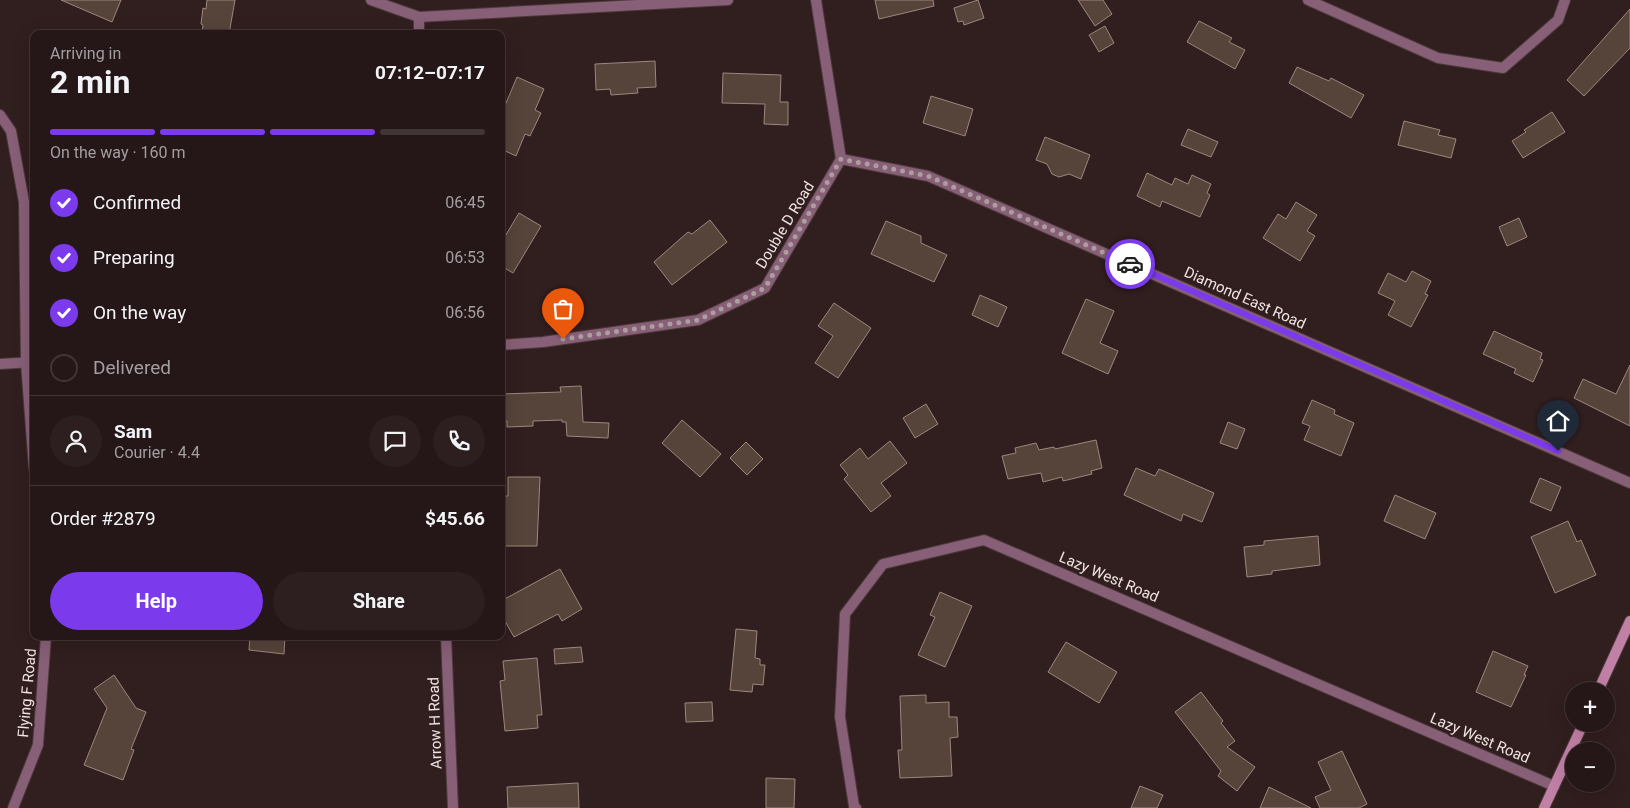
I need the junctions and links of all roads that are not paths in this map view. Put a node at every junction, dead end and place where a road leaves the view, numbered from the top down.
1 (371, 0) edge
2 (728, 0) edge
3 (816, 0) edge
4 (1308, 0) edge
5 (1566, 0) edge
6 (419, 17) junction
7 (419, 30) edge
8 (0, 115) edge
9 (841, 159) junction
10 (505, 345) edge
11 (30, 362) edge
12 (0, 364) edge
13 (1630, 483) edge
14 (1630, 621) edge
15 (46, 640) edge
16 (446, 640) edge
17 (1602, 682) edge
18 (1579, 732) edge
19 (1554, 786) junction
20 (13, 808) edge
21 (453, 808) edge
22 (856, 808) edge
23 (1544, 808) edge

1 - 6 street
2 - 6 street
3 - 9 street
4 - 5 street
6 - 7 street
8 - 11 street
9 - 10 street, Double D Road
9 - 13 street, Diamond East Road
11 - 12 street
14 - 17 main road
15 - 20 street, Flying F Road
16 - 21 street, Arrow H Road
18 - 19 main road
19 - 22 street, Lazy West Road
19 - 23 main road

